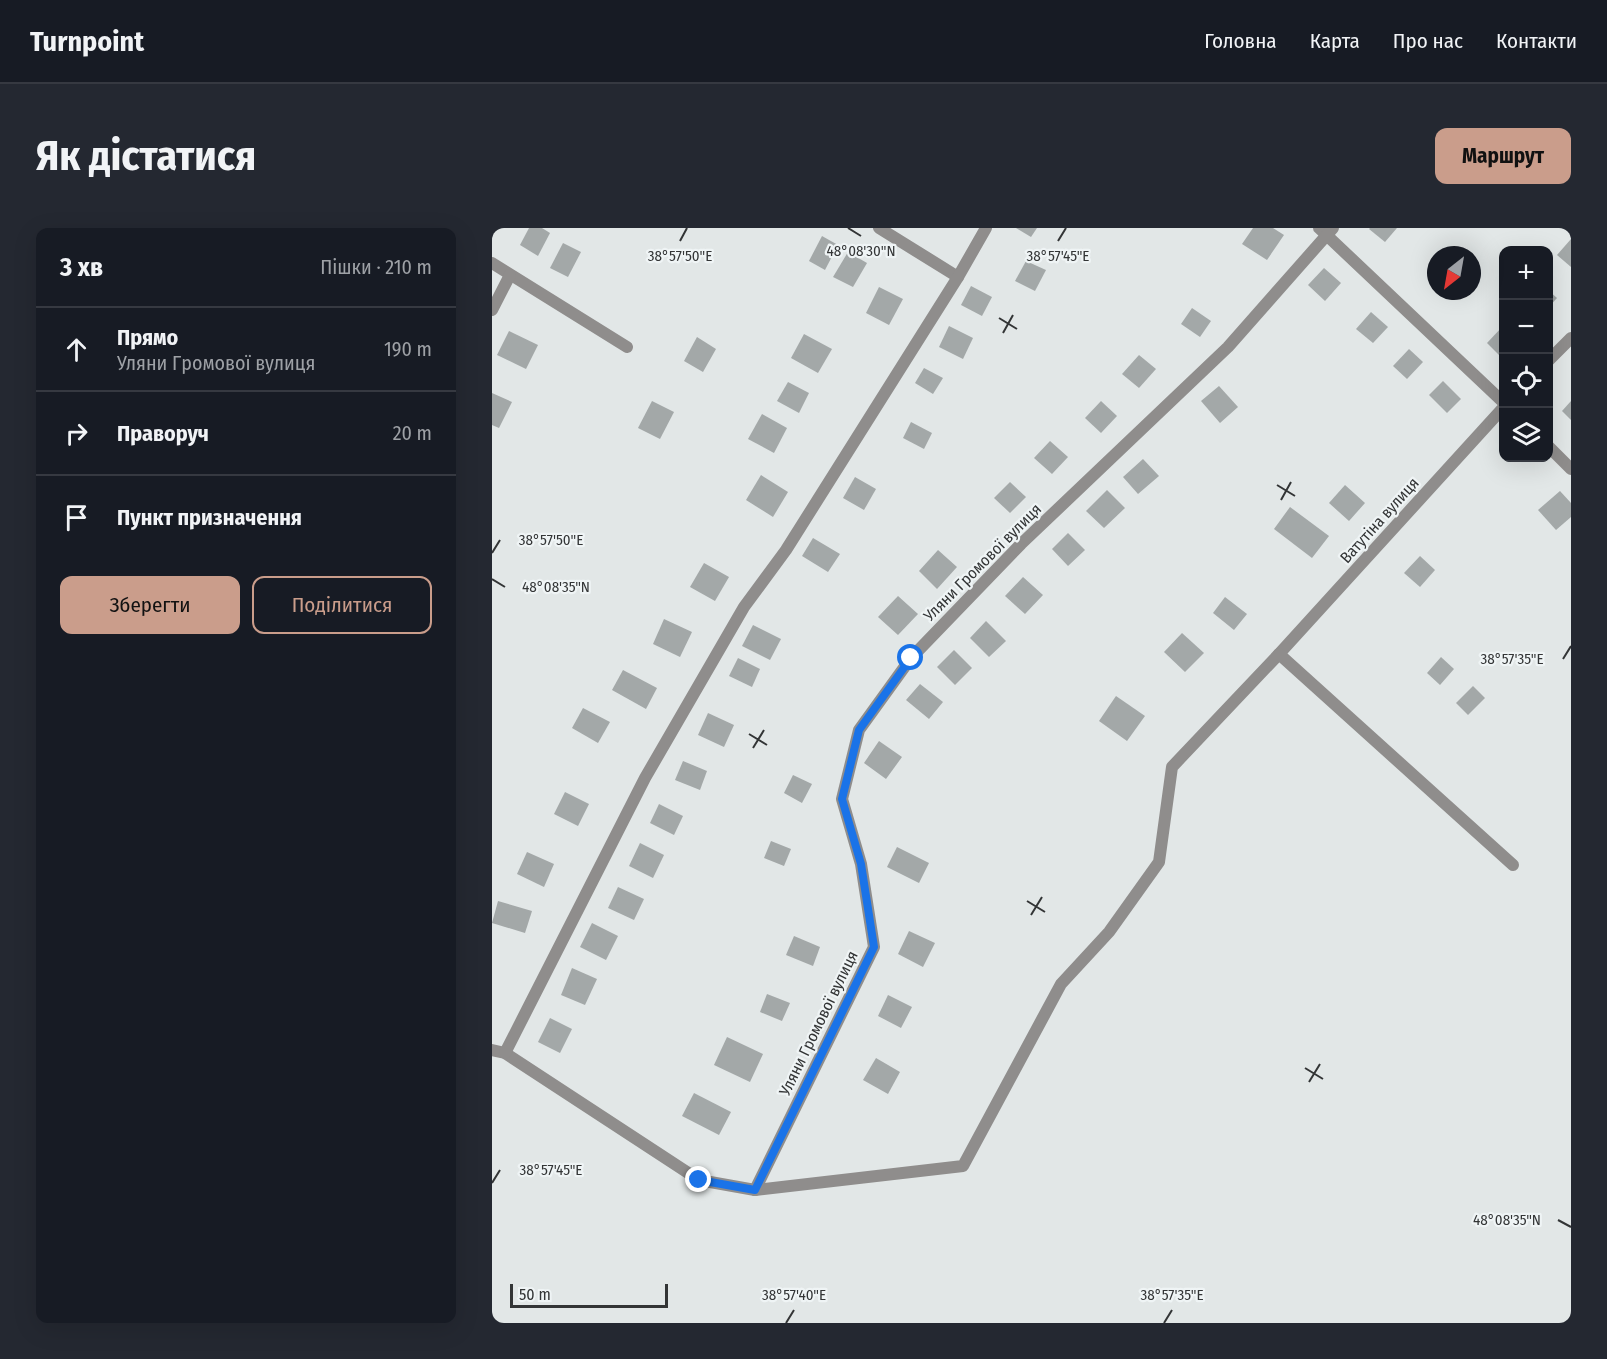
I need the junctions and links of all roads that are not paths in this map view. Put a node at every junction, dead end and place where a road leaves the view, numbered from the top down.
1 (879, 228) edge
2 (986, 228) edge
3 (1326, 230) edge
4 (492, 263) edge
5 (510, 274) junction
6 (958, 277) junction
7 (492, 309) edge
8 (1571, 338) edge
9 (627, 347) dead end
10 (1553, 356) edge
11 (1499, 398) edge
12 (1499, 412) edge
13 (1553, 451) edge
14 (1571, 469) edge
15 (1279, 654) junction
16 (1513, 865) dead end
17 (492, 1050) edge
18 (505, 1053) junction
19 (755, 1190) junction

1 - 6 street
2 - 6 street
3 - 11 street
3 - 19 street, Уляни Громової вулиця
4 - 5 street
5 - 7 street
5 - 9 street
6 - 18 street
8 - 10 street
12 - 15 street, Ватутіна вулиця
13 - 14 street
15 - 16 street
15 - 19 street, Ватутіна вулиця
17 - 18 street
18 - 19 street

